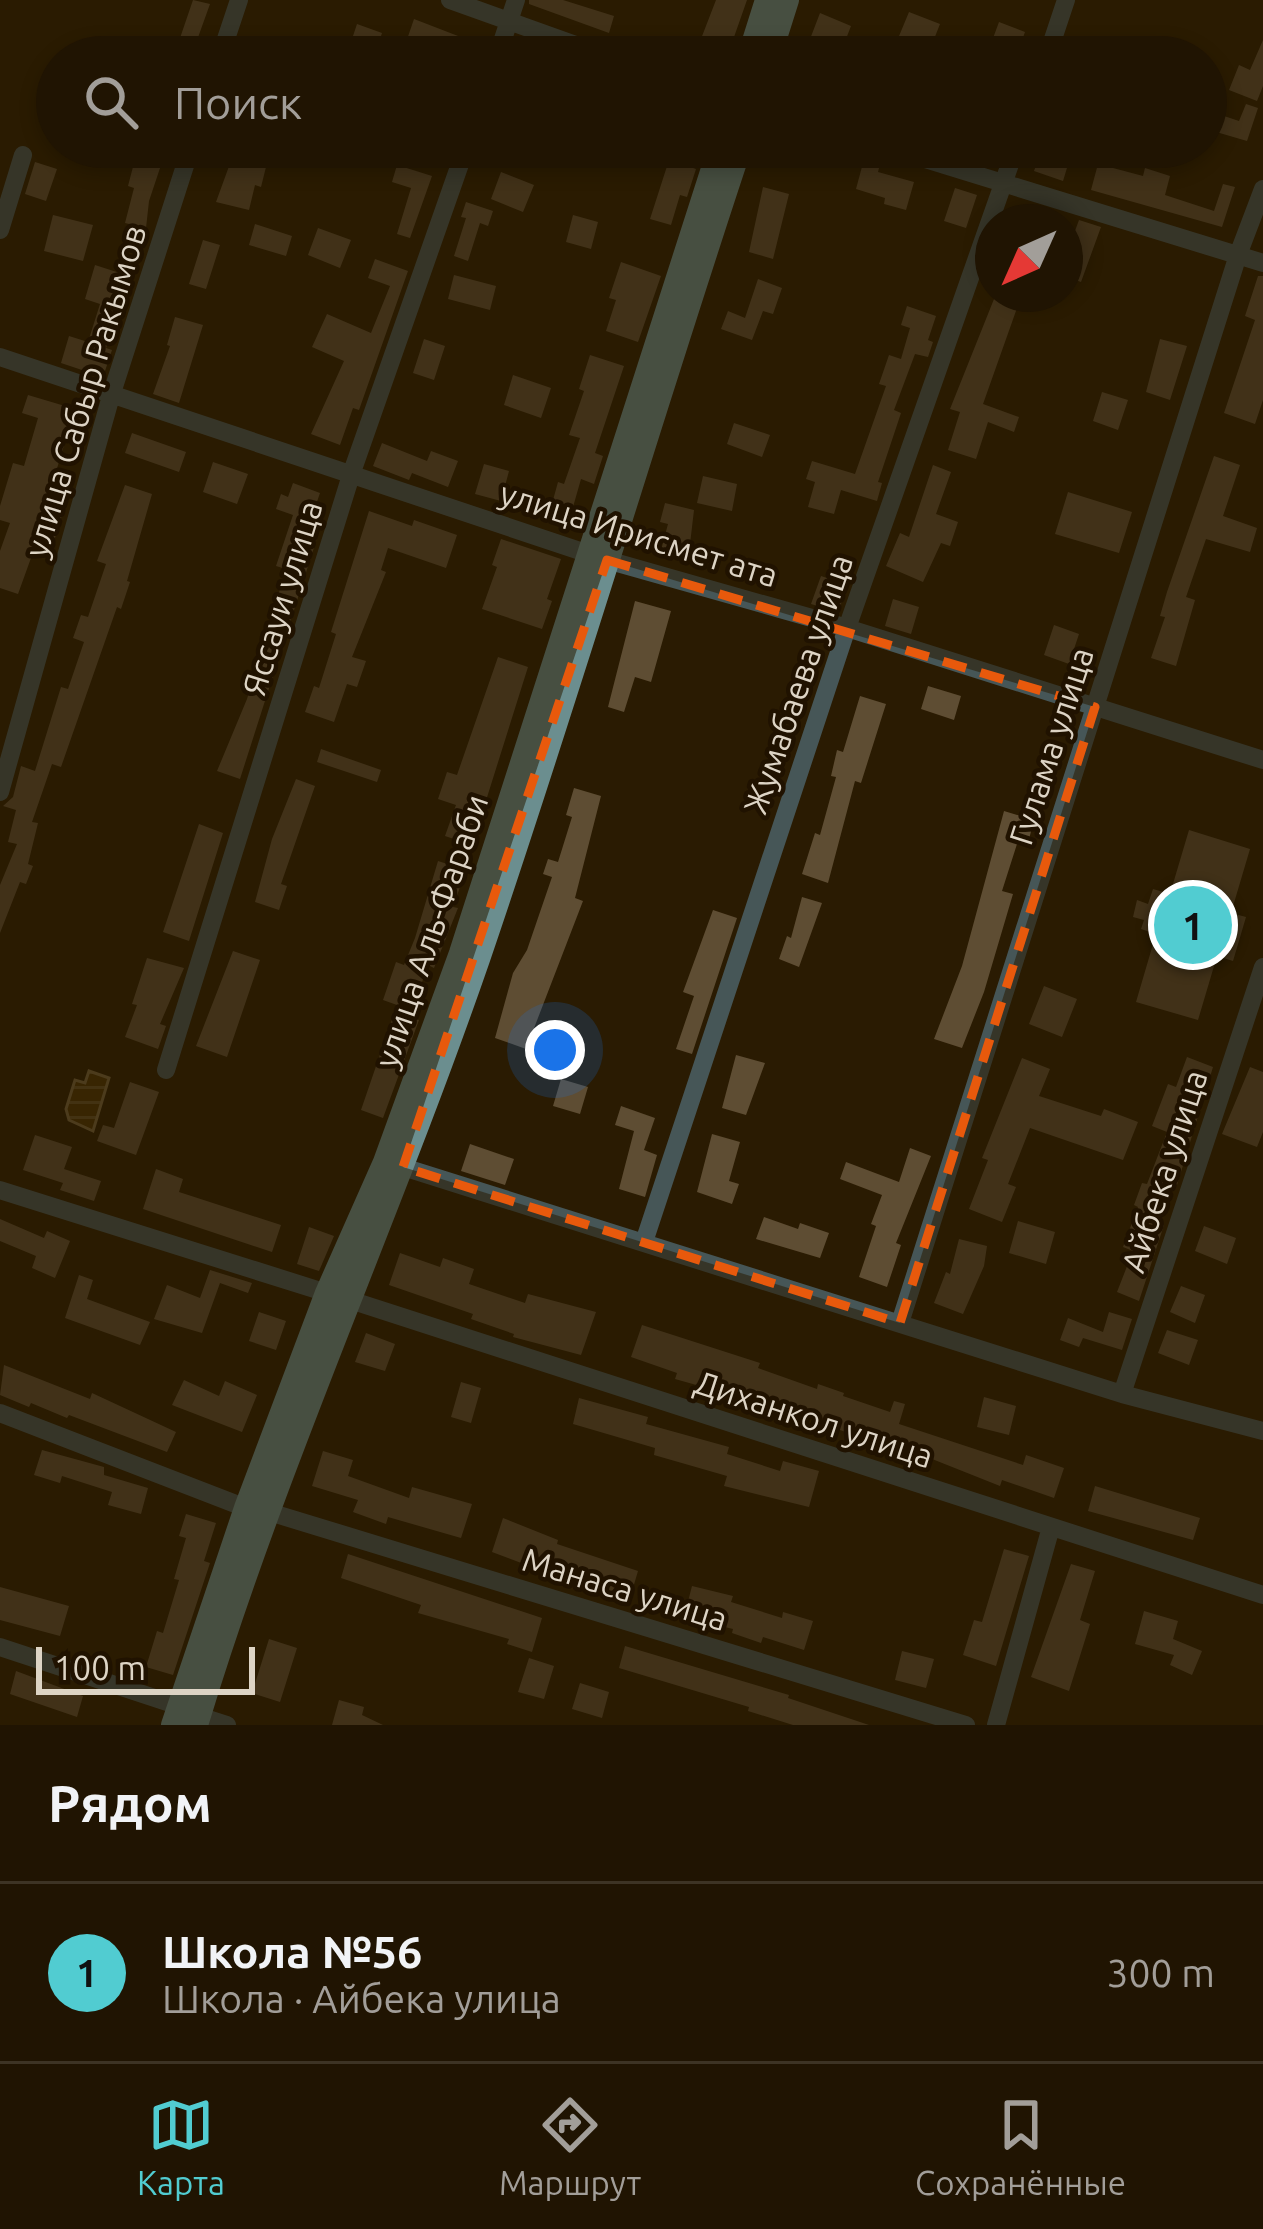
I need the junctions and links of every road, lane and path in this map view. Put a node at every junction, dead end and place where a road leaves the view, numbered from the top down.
1 (239, 0) edge
2 (450, 0) edge
3 (766, 0) edge
4 (787, 0) edge
5 (1066, 0) edge
6 (513, 10) edge
7 (227, 36) edge
8 (566, 36) edge
9 (755, 36) edge
10 (776, 36) edge
11 (1053, 36) edge
12 (23, 155) dead end
13 (184, 168) edge
14 (459, 168) edge
15 (714, 168) edge
16 (733, 168) edge
17 (959, 168) edge
18 (1009, 168) edge
19 (1004, 181) junction
20 (1263, 189) edge
21 (0, 230) edge
22 (1238, 255) junction
23 (1263, 263) edge
24 (0, 357) edge
25 (111, 396) junction
26 (352, 472) junction
27 (598, 557) junction
28 (847, 628) junction
29 (1095, 707) junction
30 (1263, 760) edge
31 (0, 791) edge
32 (1263, 967) edge
33 (166, 1070) dead end
34 (403, 1167) junction
35 (0, 1190) edge
36 (644, 1242) junction
37 (337, 1296) junction
38 (900, 1323) junction
39 (1122, 1394) junction
40 (0, 1413) edge
41 (1263, 1431) edge
42 (256, 1509) junction
43 (1051, 1528) junction
44 (1263, 1595) edge
45 (0, 1647) edge
46 (187, 1718) edge
47 (227, 1725) edge
48 (967, 1725) edge
49 (996, 1725) edge

1 - 7 street
2 - 6 street
3 - 9 main road
4 - 10 main road
5 - 11 street
6 - 8 street
12 - 21 street
13 - 25 street, улица Сабыр Ракымов
14 - 26 street, Яссауи улица
15 - 27 main road, улица Аль-Фараби
16 - 27 main road, улица Аль-Фараби
17 - 19 street
18 - 19 street, Жумабаева улица
19 - 22 street
19 - 28 street, Жумабаева улица
20 - 22 street, Гулама улица
22 - 23 street
22 - 29 street, Гулама улица
24 - 25 street, улица Ирисмет ата
25 - 26 street, улица Ирисмет ата
25 - 31 street, улица Сабыр Ракымов
26 - 27 street, улица Ирисмет ата
26 - 33 street, Яссауи улица
27 - 28 street, улица Ирисмет ата
27 - 34 main road, улица Аль-Фараби
27 - 37 main road, улица Аль-Фараби
28 - 29 street, улица Ирисмет ата
28 - 36 street, Жумабаева улица
29 - 30 street, улица Ирисмет ата
29 - 38 street, Гулама улица
32 - 39 street, Айбека улица
34 - 36 street
34 - 37 main road, улица Аль-Фараби
35 - 37 street, Диханкол улица
36 - 38 street
37 - 42 main road, улица Аль-Фараби
37 - 43 street, Диханкол улица
38 - 39 street
39 - 41 street
40 - 42 street, Манаса улица
42 - 46 main road, улица Аль-Фараби
42 - 48 street, Манаса улица
43 - 44 street, Диханкол улица
43 - 49 street
45 - 46 street
46 - 47 street

